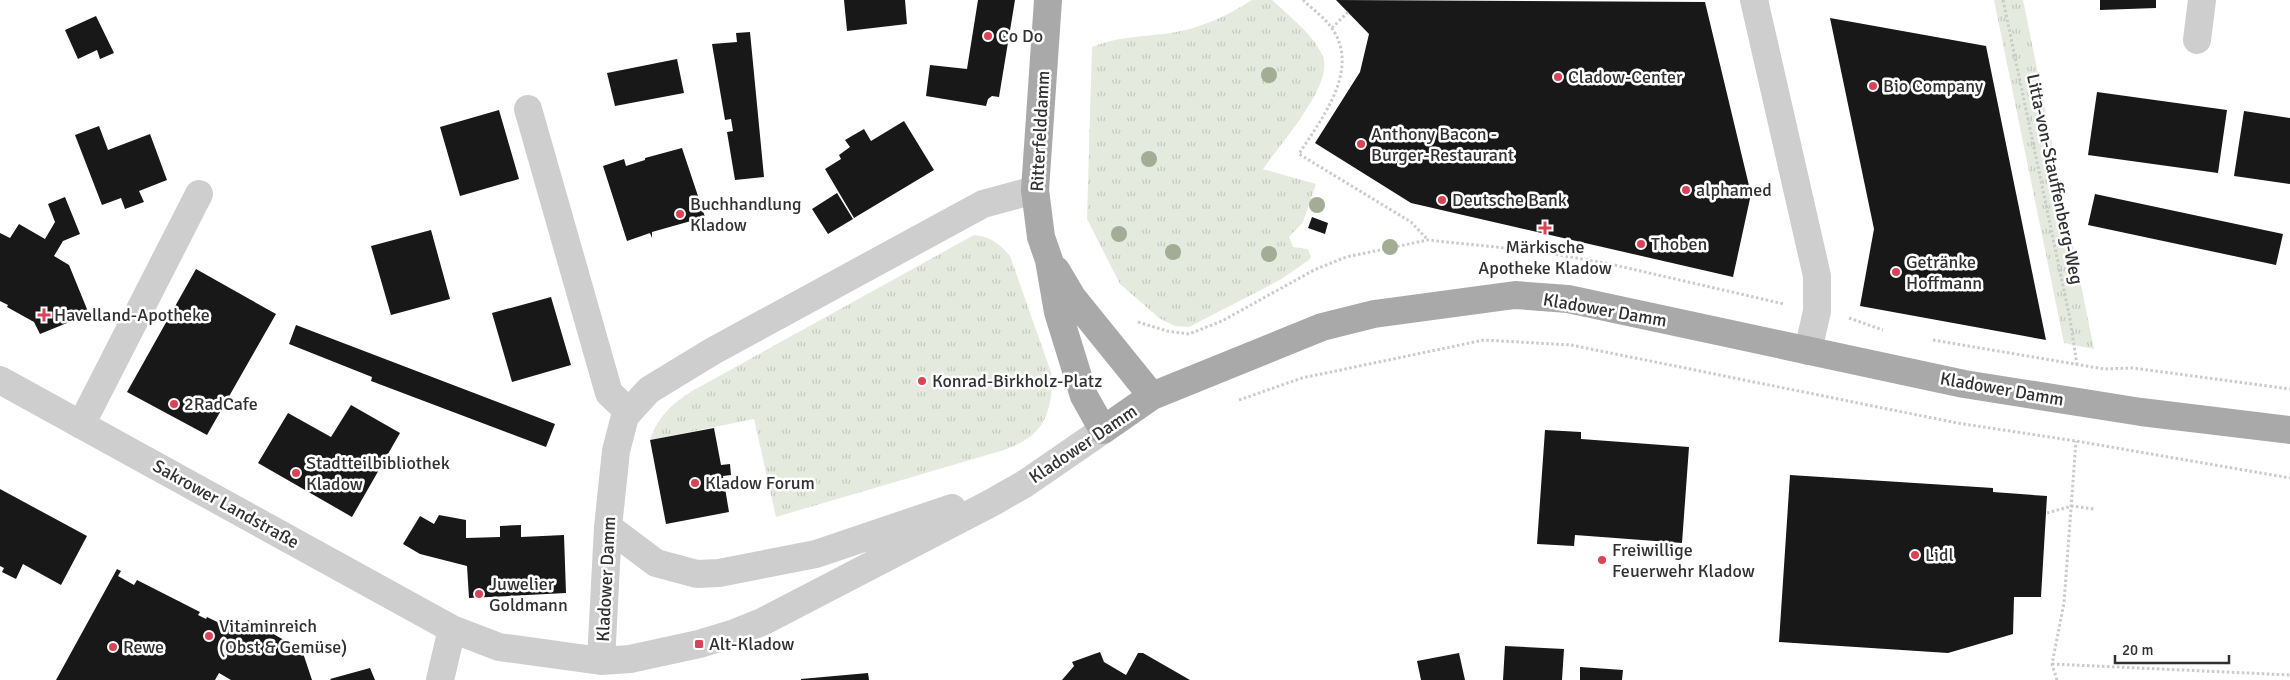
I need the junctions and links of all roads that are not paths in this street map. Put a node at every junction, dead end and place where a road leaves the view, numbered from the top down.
1 (1048, 0) edge
2 (1754, 0) edge
3 (2202, 0) edge
4 (2197, 40) dead end
5 (528, 109) dead end
6 (1035, 190) junction
7 (199, 194) dead end
8 (1049, 260) junction
9 (1808, 351) junction
10 (0, 380) edge
11 (1152, 396) junction
12 (629, 412) junction
13 (81, 425) junction
14 (1103, 430) junction
15 (2290, 430) edge
16 (993, 502) junction
17 (608, 527) junction
18 (452, 629) junction
19 (602, 661) junction
20 (631, 669) edge
21 (440, 680) edge

1 - 6 main road, Ritterfelddamm
2 - 9 street
3 - 4 street
5 - 12 street
6 - 8 main road, Ritterfelddamm
6 - 12 street, Kladower Damm
7 - 13 street
8 - 11 main road, Ritterfelddamm
8 - 14 main road, Ritterfelddamm
9 - 11 main road, Kladower Damm
9 - 15 main road, Kladower Damm
10 - 13 street, Sakrower Landstraße
11 - 14 main road, Kladower Damm
12 - 17 street, Kladower Damm
13 - 18 street, Sakrower Landstraße
14 - 16 street, Kladower Damm
16 - 17 street
16 - 20 street, Kladower Damm
17 - 19 street, Kladower Damm
18 - 19 street
18 - 21 street
19 - 20 street, Kladower Damm

